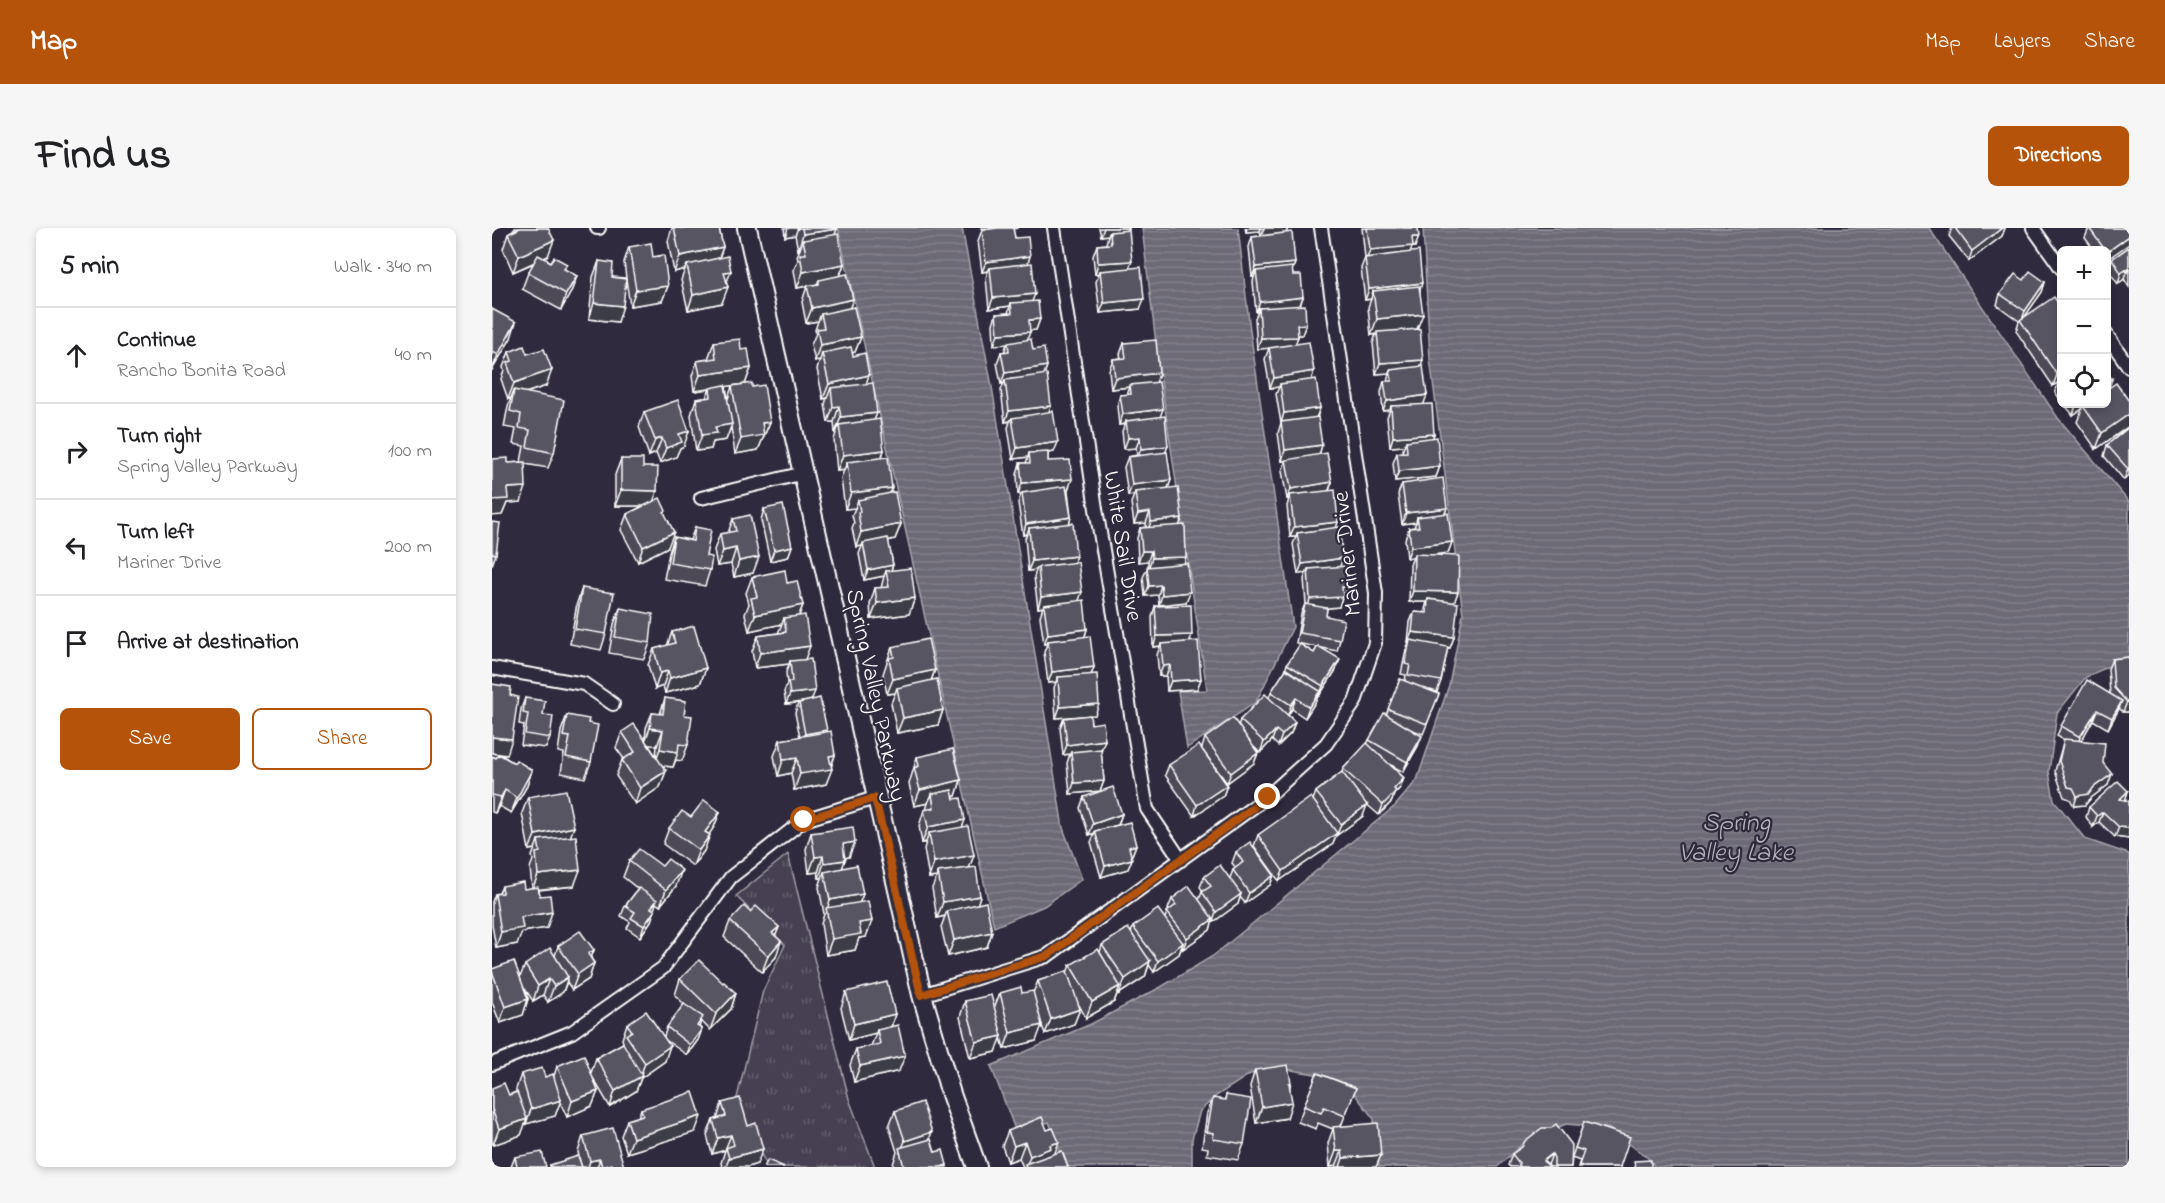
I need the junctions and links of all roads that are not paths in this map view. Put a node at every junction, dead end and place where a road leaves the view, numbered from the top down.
1 (747, 228) edge
2 (1054, 228) edge
3 (1321, 228) edge
4 (2033, 228) edge
5 (2057, 263) edge
6 (2111, 341) edge
7 (2129, 367) edge
8 (804, 473) junction
9 (701, 498) dead end
10 (492, 668) edge
11 (613, 704) dead end
12 (875, 798) junction
13 (1181, 860) junction
14 (921, 995) junction
15 (492, 1064) edge
16 (977, 1167) edge

1 - 8 street, Spring Valley Parkway
2 - 13 street, White Sail Drive
3 - 13 street, Mariner Drive
4 - 5 street
6 - 7 street
8 - 9 street
8 - 12 street, Spring Valley Parkway
10 - 11 street
12 - 14 street, Spring Valley Parkway
12 - 15 street
13 - 14 street, Mariner Drive
14 - 16 street, Spring Valley Parkway

